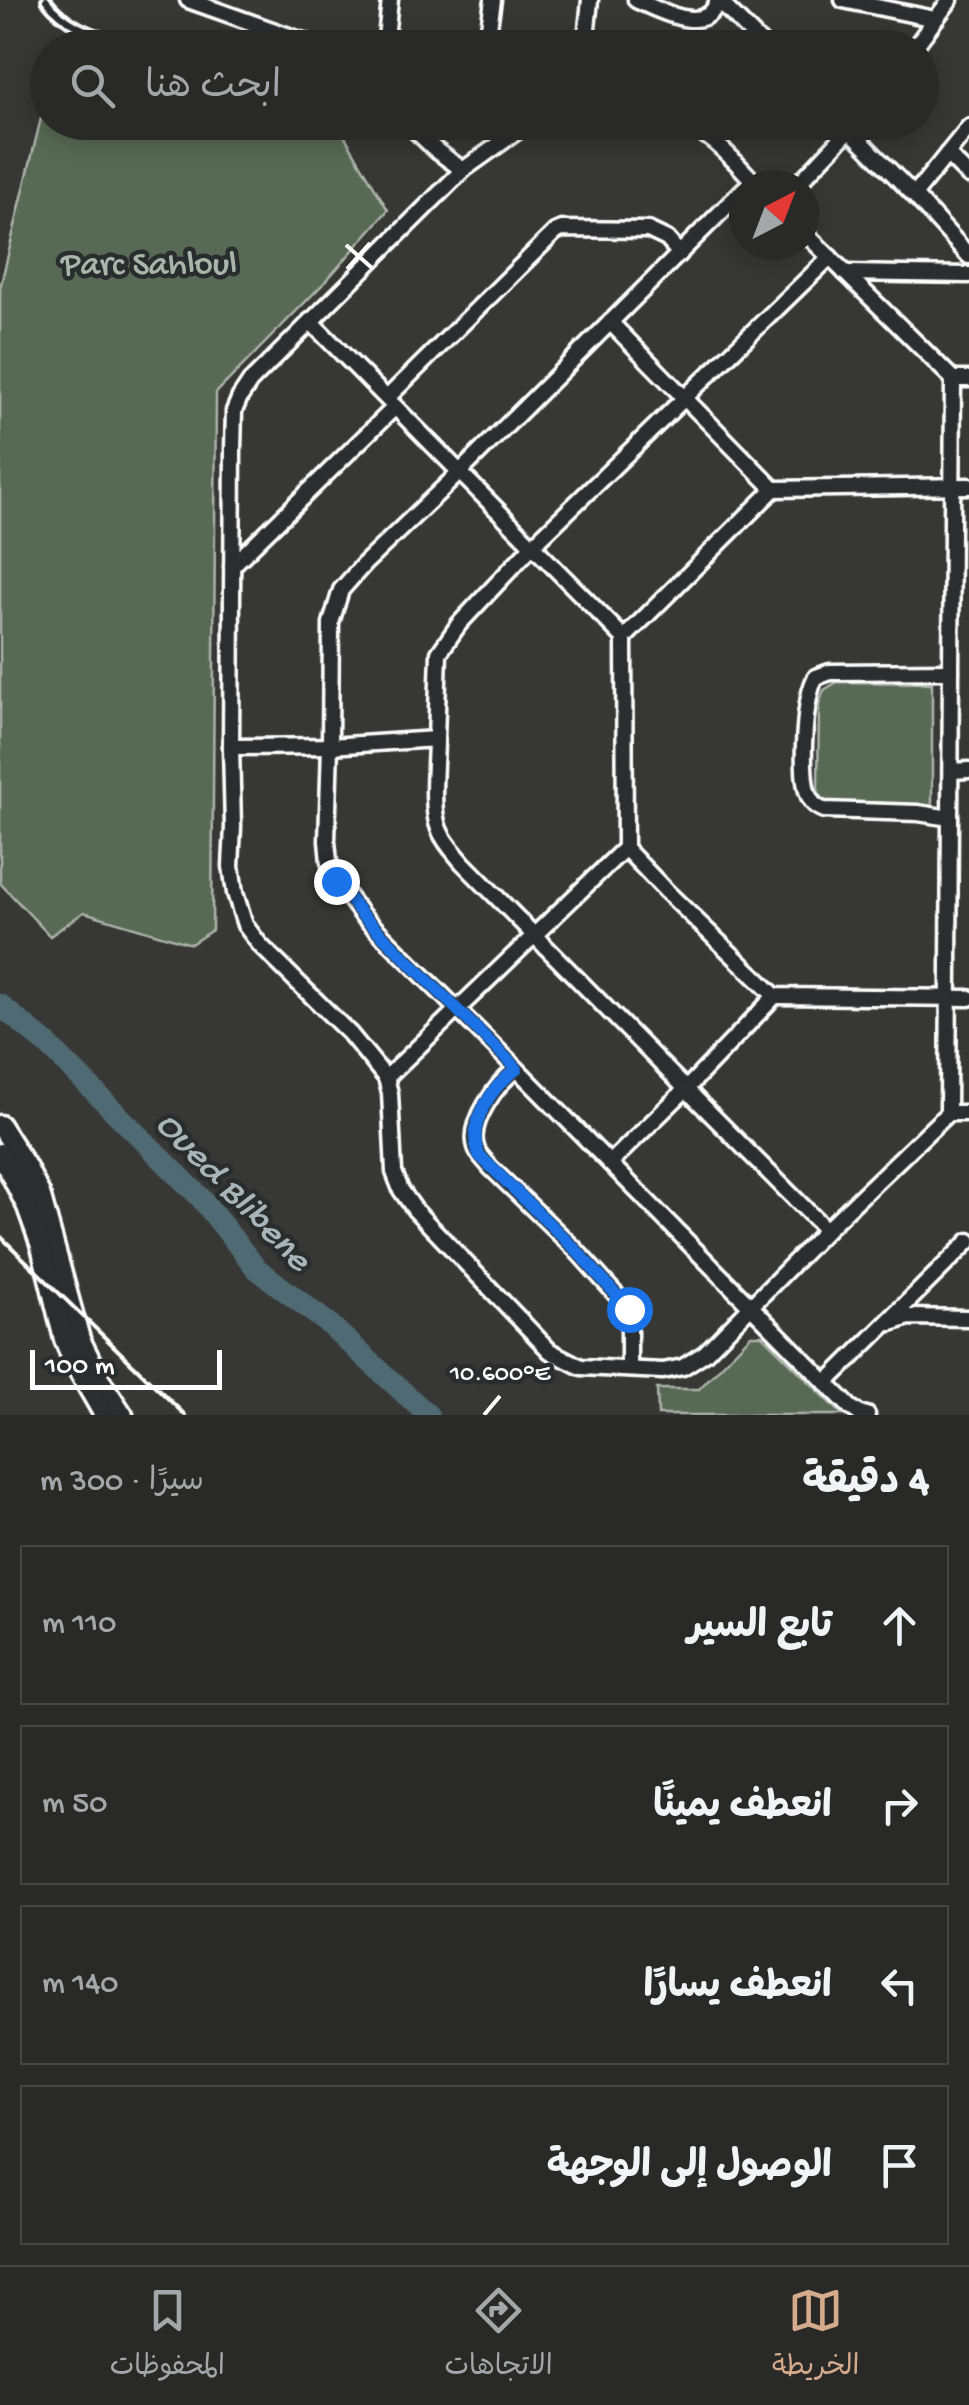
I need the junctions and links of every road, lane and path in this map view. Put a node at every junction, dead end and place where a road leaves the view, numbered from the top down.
1 (46, 0) edge
2 (188, 0) edge
3 (493, 0) edge
4 (590, 0) edge
5 (636, 0) edge
6 (843, 0) edge
7 (950, 0) edge
8 (386, 1) edge
9 (935, 19) junction
10 (82, 30) edge
11 (272, 30) edge
12 (385, 30) edge
13 (489, 30) edge
14 (587, 30) edge
15 (748, 30) edge
16 (927, 30) edge
17 (969, 127) edge
18 (425, 140) edge
19 (500, 140) edge
20 (711, 140) edge
21 (837, 140) edge
22 (864, 140) edge
23 (948, 154) junction
24 (463, 170) junction
25 (737, 170) edge
26 (810, 170) edge
27 (969, 176) edge
28 (914, 195) junction
29 (729, 206) edge
30 (819, 247) edge
31 (680, 254) junction
32 (969, 256) edge
33 (830, 258) junction
34 (845, 273) junction
35 (969, 276) edge
36 (310, 321) junction
37 (610, 322) junction
38 (961, 379) edge
39 (685, 400) junction
40 (391, 402) junction
41 (460, 472) junction
42 (952, 486) junction
43 (969, 486) edge
44 (774, 489) junction
45 (533, 545) junction
46 (232, 566) junction
47 (624, 638) junction
48 (951, 671) junction
49 (951, 720) junction
50 (969, 720) edge
51 (436, 739) junction
52 (231, 746) junction
53 (330, 746) junction
54 (951, 770) junction
55 (969, 770) edge
56 (950, 818) junction
57 (625, 848) junction
58 (533, 934) junction
59 (776, 996) junction
60 (949, 998) junction
61 (969, 998) edge
62 (457, 1009) junction
63 (517, 1069) junction
64 (386, 1078) junction
65 (686, 1090) junction
66 (948, 1112) junction
67 (969, 1112) edge
68 (0, 1125) edge
69 (0, 1154) edge
70 (610, 1163) junction
71 (826, 1230) junction
72 (969, 1241) edge
73 (59, 1290) junction
74 (750, 1307) junction
75 (969, 1318) edge
76 (884, 1326) junction
77 (628, 1369) junction
78 (826, 1383) junction
79 (104, 1415) edge
80 (124, 1415) edge
81 (867, 1415) edge

1 - 10 lane
2 - 11 street
3 - 13 street
4 - 14 street
5 - 15 street
6 - 9 street
7 - 9 street
8 - 12 street
9 - 16 street
17 - 23 street
18 - 24 street
19 - 24 street
20 - 25 street
21 - 26 street
22 - 28 street
23 - 27 street
23 - 28 street
24 - 36 street
28 - 32 street
29 - 31 street
30 - 33 street
31 - 37 street
31 - 40 street
33 - 34 street
33 - 39 street
34 - 35 street
34 - 38 street
36 - 40 street
36 - 46 street
37 - 39 street
37 - 41 street
38 - 42 street
39 - 44 street
39 - 45 street
40 - 41 street
40 - 46 street
41 - 45 street
41 - 53 street
42 - 43 street
42 - 44 street
42 - 48 street
44 - 47 street
45 - 47 street
45 - 51 street
46 - 52 street
47 - 57 street
48 - 49 street
48 - 56 street
49 - 50 street
49 - 54 street
51 - 53 street
51 - 58 street
52 - 53 street
52 - 64 street
53 - 62 street
54 - 55 street
54 - 56 street
56 - 60 street
57 - 58 street
57 - 59 street
58 - 62 street
58 - 65 street
59 - 60 street
59 - 65 street
60 - 61 street
60 - 66 street
62 - 63 street
62 - 64 street
63 - 70 street
63 - 77 street
64 - 77 street
65 - 70 street
65 - 71 street
66 - 67 street
66 - 71 street
68 - 73 main road
69 - 73 main road
70 - 74 street
71 - 74 street
72 - 76 street
73 - 79 main road
73 - 80 main road
74 - 77 street
74 - 78 street
75 - 76 street
76 - 78 street
78 - 81 street

